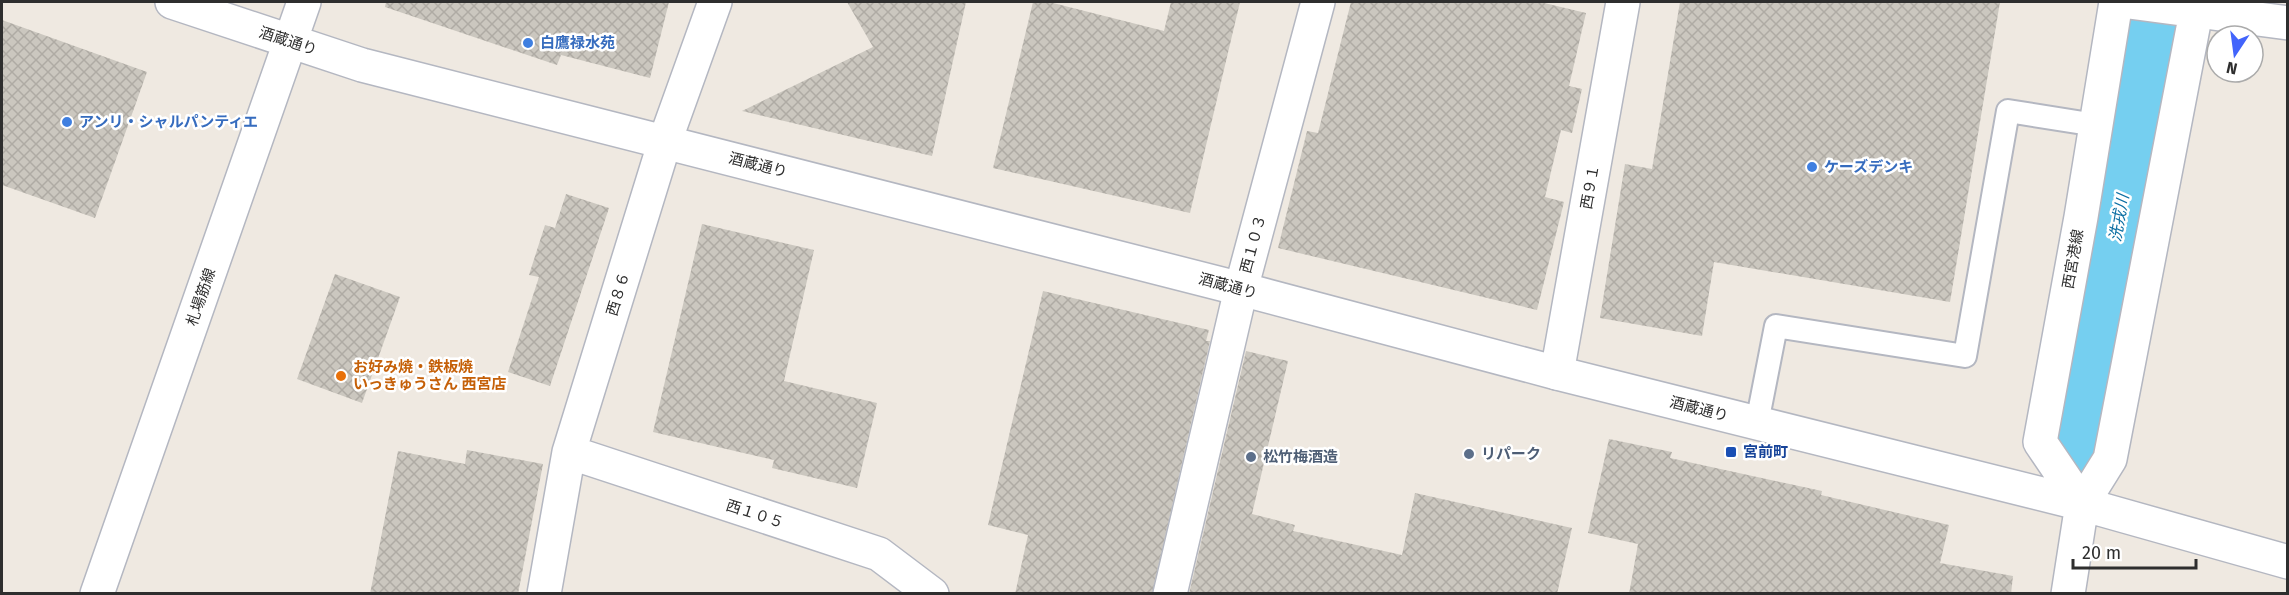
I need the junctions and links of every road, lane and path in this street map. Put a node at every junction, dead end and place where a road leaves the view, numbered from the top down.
1 (172, 2) edge
2 (304, 2) edge
3 (715, 2) edge
4 (1318, 2) edge
5 (1623, 2) edge
6 (2126, 2) edge
7 (2194, 7) edge
8 (2288, 22) edge
9 (290, 42) junction
10 (2096, 125) junction
11 (665, 141) junction
12 (1241, 290) junction
13 (1557, 373) junction
14 (1757, 423) junction
15 (569, 452) junction
16 (2082, 504) junction
17 (2288, 562) edge
18 (98, 594) edge
19 (544, 594) edge
20 (932, 594) edge
21 (1170, 594) edge
22 (2068, 594) edge

1 - 9 street, 酒蔵通り
2 - 9 street, 札場筋線
3 - 11 street, 西８６
4 - 12 street, 西１０３
5 - 13 street, 西９１
6 - 7 street
6 - 10 street, 西宮港線
7 - 8 street
7 - 16 street
9 - 11 street, 酒蔵通り
9 - 18 street, 札場筋線
10 - 14 lane
10 - 16 street, 西宮港線
11 - 12 street, 酒蔵通り
11 - 15 street, 西８６
12 - 13 street, 酒蔵通り
12 - 21 street, 西１０３
13 - 14 street, 酒蔵通り
14 - 16 street, 酒蔵通り
15 - 19 street, 西８６
15 - 20 street, 西１０５
16 - 17 street, 酒蔵通り
16 - 22 street

